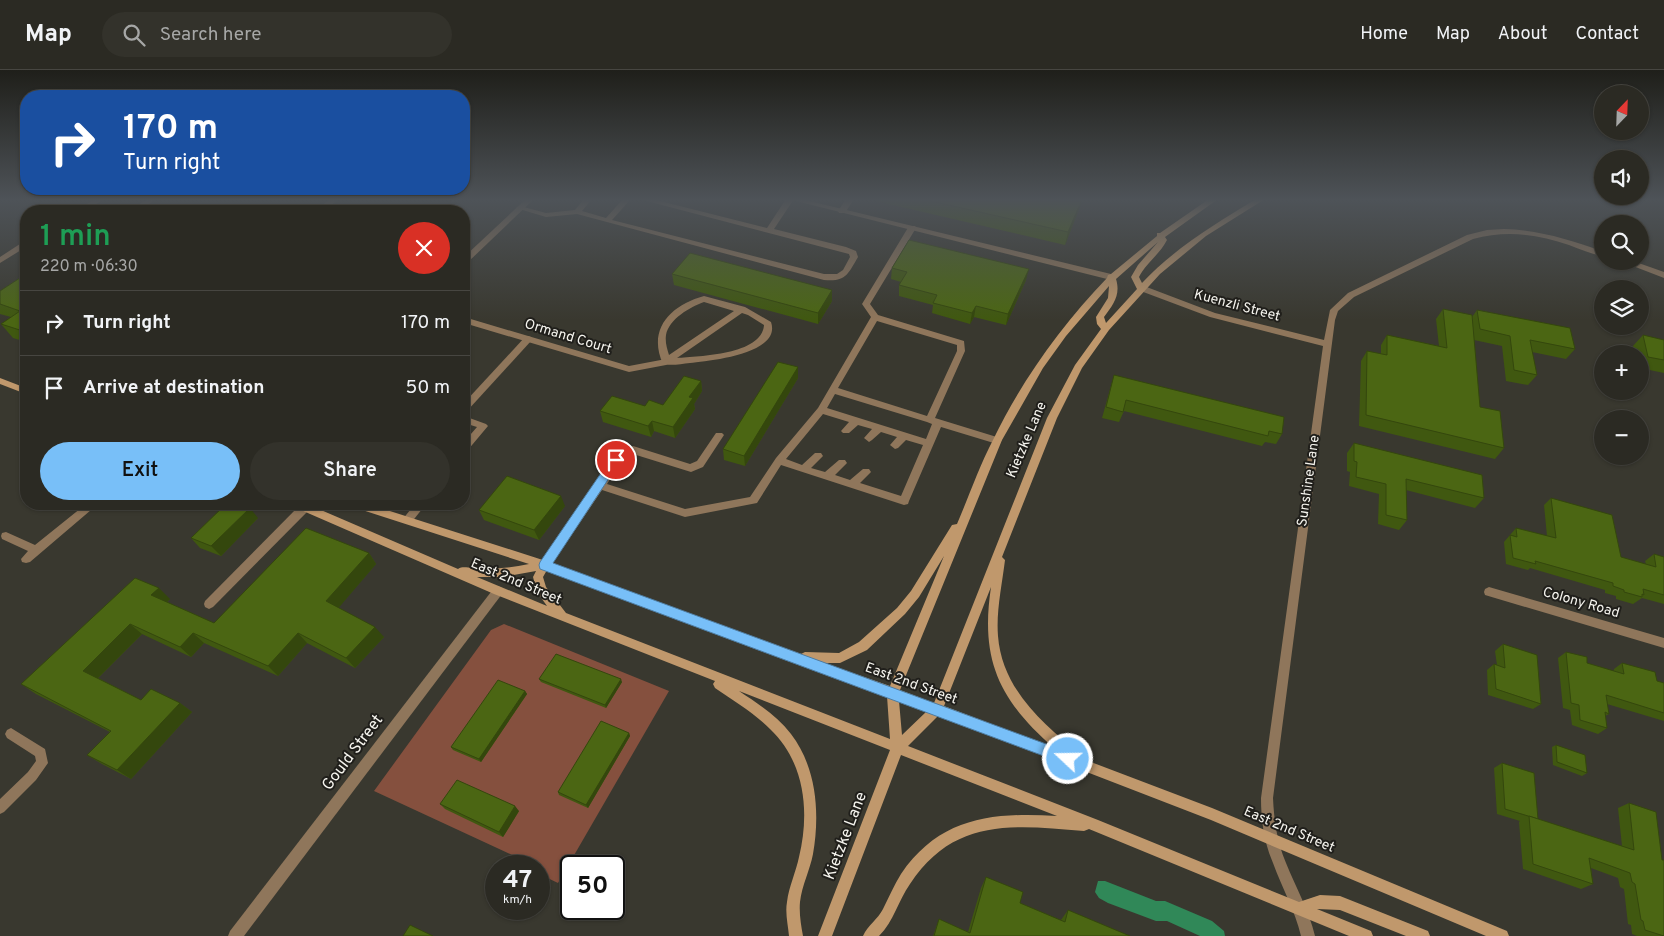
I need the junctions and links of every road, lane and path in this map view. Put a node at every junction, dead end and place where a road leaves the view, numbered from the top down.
1 (487, 239) edge
2 (679, 239) edge
3 (803, 239) edge
4 (905, 239) edge
5 (958, 239) edge
6 (1155, 239) edge
7 (1163, 239) edge
8 (1197, 239) edge
9 (1468, 239) edge
10 (1561, 239) edge
11 (20, 249) edge
12 (1594, 251) edge
13 (470, 255) edge
14 (0, 261) edge
15 (1649, 270) edge
16 (1664, 275) edge
17 (1111, 277) junction
18 (1141, 288) junction
19 (742, 310) junction
20 (875, 316) junction
21 (470, 322) edge
22 (1106, 328) junction
23 (528, 339) junction
24 (1328, 344) junction
25 (666, 362) junction
26 (0, 381) edge
27 (20, 389) edge
28 (833, 390) junction
29 (470, 402) edge
30 (821, 410) junction
31 (857, 420) junction
32 (470, 421) edge
33 (934, 421) junction
34 (880, 427) junction
35 (846, 431) dead end
36 (719, 435) dead end
37 (905, 435) junction
38 (869, 438) dead end
39 (997, 440) junction
40 (470, 441) edge
41 (929, 443) junction
42 (894, 445) dead end
43 (818, 456) dead end
44 (778, 461) junction
45 (842, 463) dead end
46 (803, 469) junction
47 (866, 472) dead end
48 (826, 477) junction
49 (851, 484) junction
50 (598, 485) junction
51 (969, 508) junction
52 (86, 510) edge
53 (297, 510) edge
54 (313, 510) edge
55 (375, 510) edge
56 (415, 510) edge
57 (406, 520) junction
58 (6, 536) dead end
59 (1002, 543) junction
60 (37, 550) junction
61 (26, 559) dead end
62 (544, 565) junction
63 (444, 567) junction
64 (498, 591) junction
65 (1489, 592) dead end
66 (209, 604) dead end
67 (562, 617) junction
68 (1664, 643) edge
69 (792, 656) junction
70 (706, 674) junction
71 (893, 693) junction
72 (937, 710) junction
73 (11, 734) dead end
74 (897, 748) junction
75 (1086, 766) junction
76 (0, 808) edge
77 (1098, 826) junction
78 (1271, 839) junction
79 (1300, 908) junction
80 (235, 936) edge
81 (796, 936) edge
82 (825, 936) edge
83 (870, 936) edge
84 (1308, 936) edge
85 (1366, 936) edge
86 (1423, 936) edge
87 (1502, 936) edge

1 - 13 street
2 - 3 street
4 - 20 street
5 - 17 street
6 - 17 main road, Kietzke Lane
7 - 18 main road
8 - 18 main road, Kietzke Lane
9 - 24 street, Sunshine Lane
10 - 12 street, Sunshine Lane
11 - 14 street
15 - 16 street
17 - 22 main road
17 - 39 main road, Kietzke Lane
18 - 22 main road, Kietzke Lane
18 - 24 street, Kuenzli Street
19 - 25 street
19 - 25 street
19 - 25 street, Ormand Court
20 - 28 street
20 - 33 street
21 - 23 street, Ormand Court
22 - 59 main road, Kietzke Lane
23 - 25 street, Ormand Court
23 - 29 street
24 - 78 street, Sunshine Lane
26 - 27 main road
28 - 30 street
28 - 33 street
30 - 31 street
30 - 44 street
31 - 34 street
31 - 35 street
32 - 40 street
33 - 39 street
33 - 41 street
34 - 37 street
34 - 38 street
36 - 50 street
37 - 41 street
37 - 42 street
39 - 51 main road, Kietzke Lane
41 - 49 street
43 - 46 street
44 - 46 street
44 - 50 street
45 - 48 street
46 - 48 street
47 - 49 street
48 - 49 street
50 - 62 street
51 - 69 main road
51 - 71 main road, Kietzke Lane
52 - 60 street
53 - 66 street
54 - 63 main road, East 2nd Street
55 - 57 main road, East 2nd Street
56 - 57 street
57 - 62 main road, East 2nd Street
58 - 60 street
59 - 72 main road, Kietzke Lane
59 - 75 main road
60 - 61 street
62 - 63 main road
62 - 67 main road
62 - 69 main road, East 2nd Street
63 - 64 main road, East 2nd Street
64 - 67 main road, East 2nd Street
64 - 80 street, Gould Street
65 - 68 street, Colony Road
67 - 70 main road, East 2nd Street
69 - 71 main road, East 2nd Street
70 - 74 main road, East 2nd Street
70 - 81 main road
71 - 72 main road, East 2nd Street
71 - 74 main road, Kietzke Lane
72 - 74 main road, Kietzke Lane
72 - 75 main road, East 2nd Street
73 - 76 street
74 - 77 main road, East 2nd Street
74 - 82 main road, Kietzke Lane
75 - 78 main road, East 2nd Street
77 - 79 main road, East 2nd Street
77 - 83 main road
78 - 79 street, Sunshine Lane
78 - 87 main road, East 2nd Street
79 - 84 street, Sunshine Lane
79 - 85 main road, East 2nd Street
79 - 86 main road

